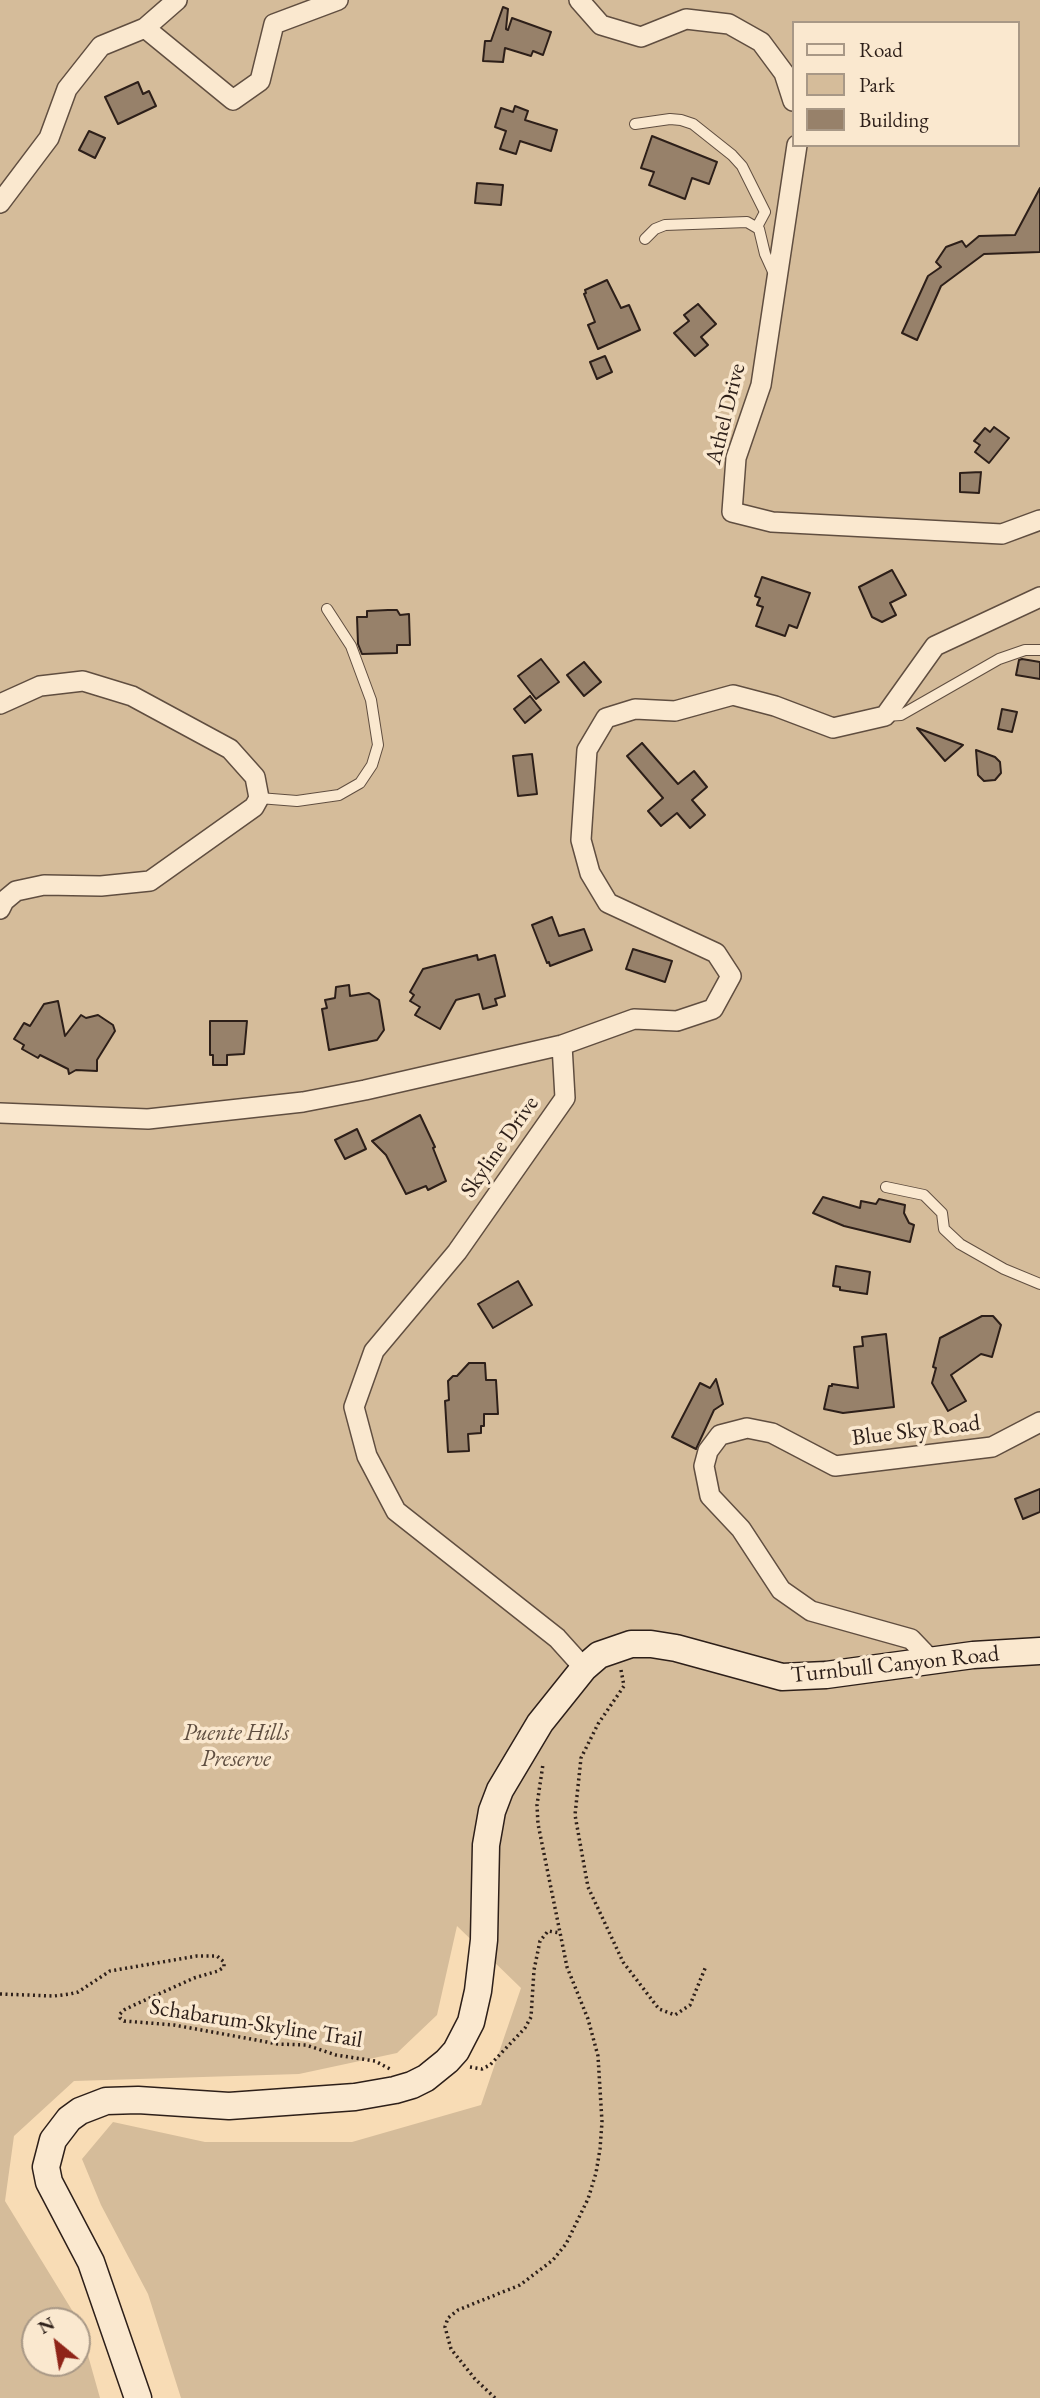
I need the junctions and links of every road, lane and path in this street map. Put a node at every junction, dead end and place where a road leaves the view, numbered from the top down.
1 (177, 0) edge
2 (338, 0) edge
3 (579, 0) edge
4 (145, 28) junction
5 (792, 98) edge
6 (635, 124) dead end
7 (797, 147) edge
8 (0, 203) edge
9 (757, 227) junction
10 (645, 239) dead end
11 (777, 279) junction
12 (1040, 520) edge
13 (1040, 597) edge
14 (327, 609) dead end
15 (1040, 650) edge
16 (0, 704) edge
17 (885, 716) junction
18 (259, 798) junction
19 (0, 909) edge
20 (562, 1045) junction
21 (0, 1113) edge
22 (886, 1187) dead end
23 (1040, 1284) edge
24 (1040, 1422) edge
25 (616, 1648) junction
26 (1040, 1651) edge
27 (932, 1661) junction
28 (584, 1668) junction
29 (545, 1757) dead end
30 (559, 1933) junction
31 (706, 1966) dead end
32 (0, 1994) edge
33 (462, 2068) dead end
34 (403, 2088) junction
35 (138, 2398) edge
36 (495, 2398) edge

1 - 4 street
2 - 4 street
3 - 5 street
4 - 8 street
6 - 9 lane
7 - 11 street, Athel Drive
9 - 10 lane
9 - 11 lane
11 - 12 street, Athel Drive
13 - 17 street
14 - 18 lane
15 - 17 lane
16 - 18 street
17 - 20 street
18 - 19 street
20 - 21 street
20 - 28 street, Skyline Drive
22 - 23 lane
24 - 27 street, Blue Sky Road
25 - 27 street, Turnbull Canyon Road
25 - 28 street, Turnbull Canyon Road
25 - 31 path
26 - 27 street, Turnbull Canyon Road
28 - 34 street, Turnbull Canyon Road
29 - 30 path
30 - 33 path
30 - 36 path
32 - 34 path, Schabarum-Skyline Trail
34 - 35 street, Turnbull Canyon Road

